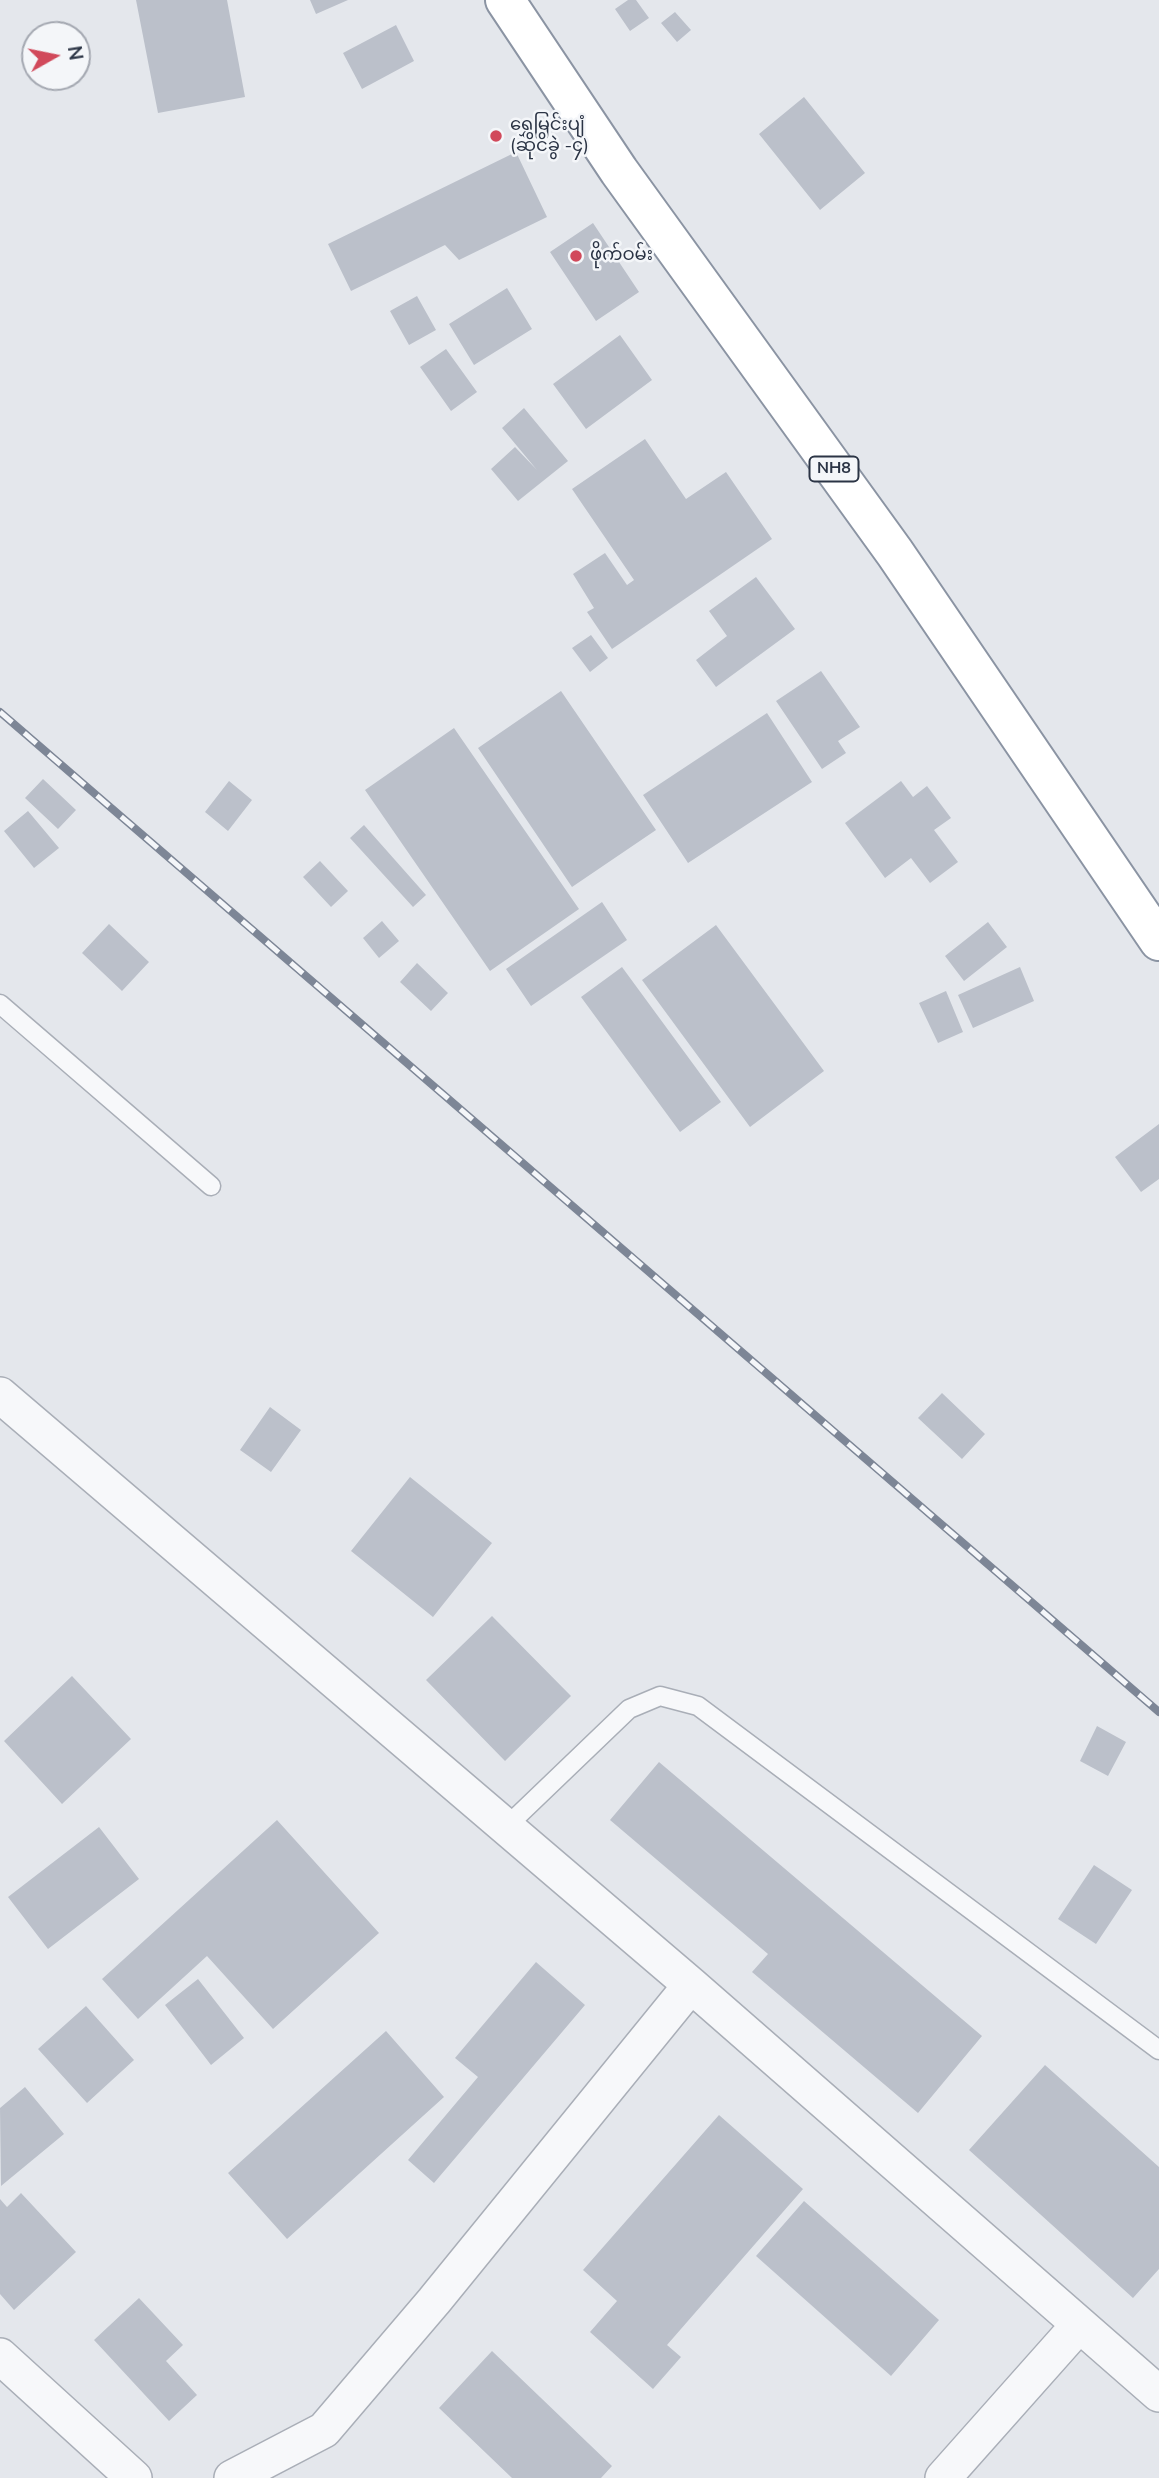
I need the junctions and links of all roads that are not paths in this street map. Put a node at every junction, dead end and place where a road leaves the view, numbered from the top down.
1 (505, 0) edge
2 (1159, 941) edge
3 (0, 1004) edge
4 (211, 1186) dead end
5 (0, 1395) edge
6 (506, 1827) junction
7 (691, 1985) junction
8 (1159, 2050) edge
9 (1079, 2325) junction
10 (0, 2356) edge
11 (1159, 2394) edge
12 (134, 2478) edge
13 (232, 2478) edge
14 (943, 2478) edge

1 - 2 highway, NH8
3 - 4 lane
5 - 6 street
6 - 7 street
6 - 8 lane
7 - 9 street
7 - 13 street
9 - 11 street
9 - 14 street
10 - 12 street

